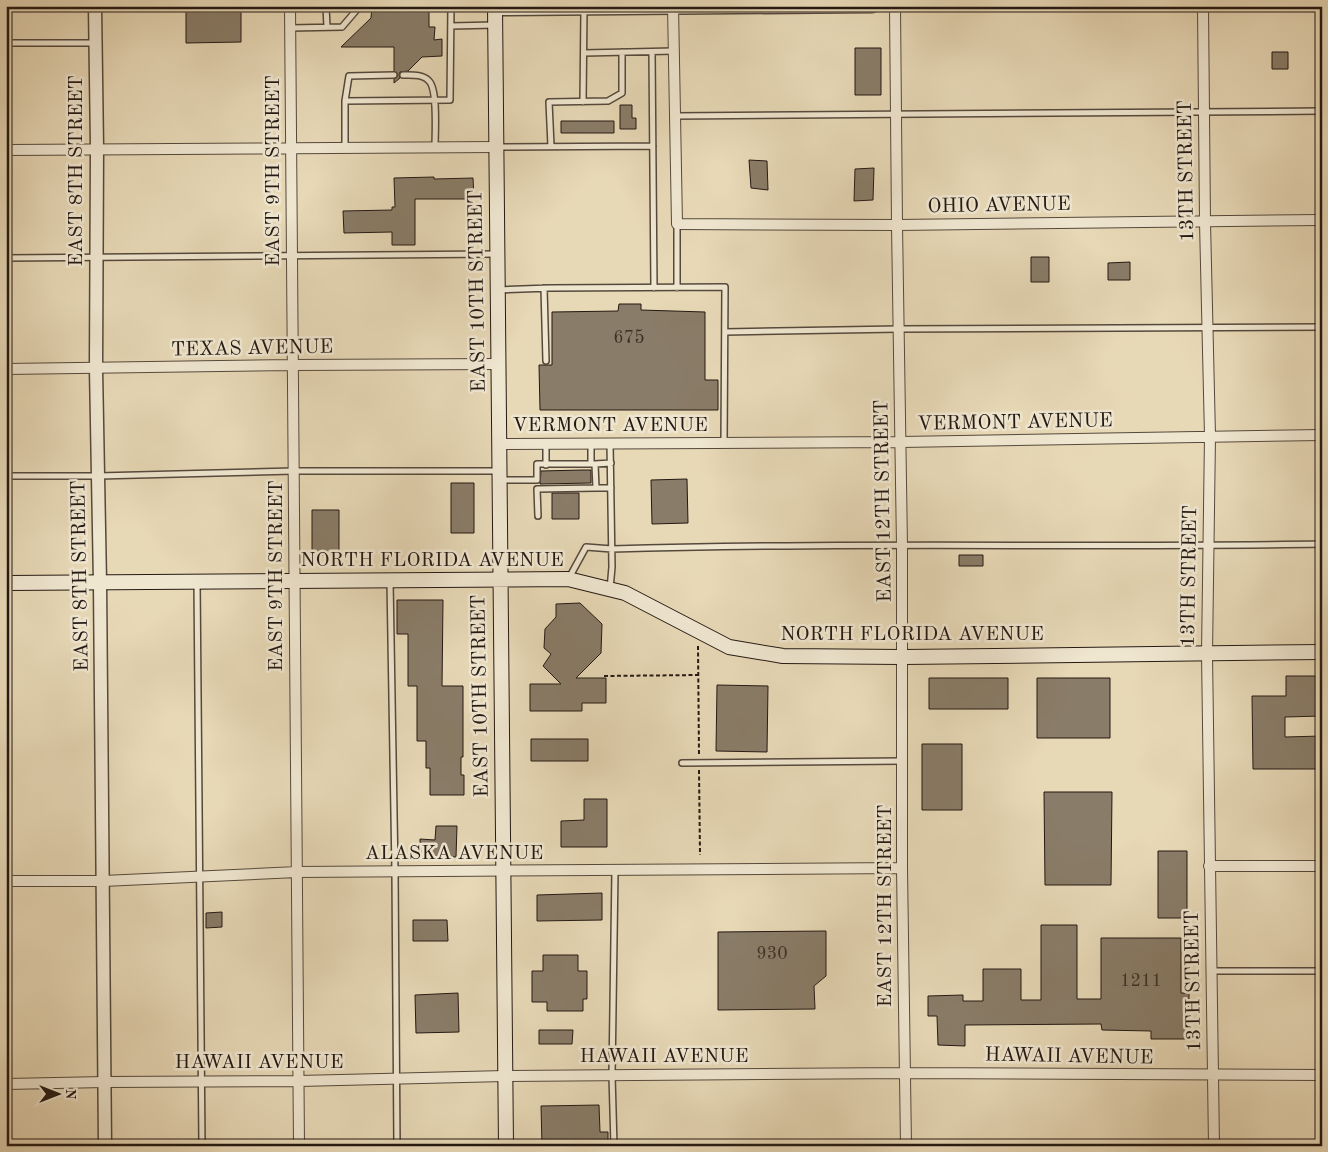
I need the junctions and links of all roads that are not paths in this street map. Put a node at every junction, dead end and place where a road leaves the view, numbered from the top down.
1 (95, 6) edge
2 (290, 6) edge
3 (326, 6) edge
4 (360, 6) edge
5 (451, 6) edge
6 (872, 6) edge
7 (895, 6) edge
8 (1203, 6) edge
9 (642, 7) edge
10 (673, 7) edge
11 (495, 8) edge
12 (584, 9) junction
13 (495, 25) junction
14 (451, 26) junction
15 (327, 27) junction
16 (290, 28) junction
17 (6, 43) edge
18 (95, 43) junction
19 (674, 51) junction
20 (622, 52) junction
21 (652, 52) junction
22 (584, 53) junction
23 (394, 75) dead end
24 (403, 75) dead end
25 (345, 101) junction
26 (434, 101) junction
27 (583, 102) junction
28 (1204, 110) junction
29 (1322, 110) edge
30 (896, 114) junction
31 (675, 116) junction
32 (551, 146) junction
33 (653, 146) junction
34 (345, 147) junction
35 (435, 147) junction
36 (496, 147) junction
37 (97, 148) junction
38 (292, 148) junction
39 (6, 150) edge
40 (1322, 220) edge
41 (1205, 222) junction
42 (677, 224) junction
43 (897, 225) junction
44 (498, 254) junction
45 (293, 257) junction
46 (6, 258) edge
47 (96, 258) junction
48 (544, 288) junction
49 (654, 288) junction
50 (677, 288) junction
51 (498, 290) junction
52 (1322, 327) edge
53 (1207, 328) junction
54 (899, 329) junction
55 (725, 332) junction
56 (546, 360) dead end
57 (498, 364) junction
58 (293, 365) junction
59 (6, 369) edge
60 (96, 369) junction
61 (1322, 435) edge
62 (1210, 436) junction
63 (901, 442) junction
64 (610, 443) junction
65 (724, 443) junction
66 (499, 444) junction
67 (546, 444) junction
68 (591, 444) junction
69 (610, 463) junction
70 (593, 464) junction
71 (546, 465) junction
72 (294, 471) junction
73 (6, 476) edge
74 (98, 476) junction
75 (500, 476) junction
76 (537, 480) junction
77 (596, 488) junction
78 (611, 488) junction
79 (537, 489) junction
80 (538, 516) dead end
81 (1322, 544) edge
82 (902, 546) junction
83 (1208, 546) junction
84 (612, 549) junction
85 (500, 579) junction
86 (568, 579) junction
87 (390, 580) junction
88 (295, 581) junction
89 (197, 582) junction
90 (6, 583) edge
91 (100, 583) junction
92 (610, 589) junction
93 (1322, 652) edge
94 (1207, 654) junction
95 (903, 657) junction
96 (903, 761) junction
97 (682, 763) dead end
98 (1209, 866) junction
99 (1322, 866) edge
100 (902, 868) junction
101 (615, 870) junction
102 (503, 871) junction
103 (297, 872) junction
104 (396, 872) junction
105 (199, 877) junction
106 (6, 881) edge
107 (103, 881) junction
108 (1211, 971) junction
109 (1322, 971) edge
110 (6, 1048) edge
111 (905, 1073) junction
112 (612, 1075) junction
113 (1322, 1075) edge
114 (505, 1076) junction
115 (1213, 1076) junction
116 (396, 1079) junction
117 (202, 1081) junction
118 (299, 1081) junction
119 (105, 1082) junction
120 (7, 1084) edge
121 (7, 1146) edge
122 (105, 1146) edge
123 (202, 1146) edge
124 (299, 1146) edge
125 (396, 1146) edge
126 (506, 1146) edge
127 (614, 1146) edge
128 (906, 1146) edge
129 (1214, 1146) edge

1 - 18 street, EAST 8TH STREET
2 - 16 street, EAST 9TH STREET
3 - 15 lane
4 - 15 lane
5 - 14 lane
6 - 10 street
7 - 30 street, EAST 12TH STREET
8 - 28 street, 13TH STREET
9 - 10 street
9 - 12 street
10 - 19 street
11 - 12 street
11 - 13 main road, EAST 10TH STREET
12 - 22 lane
13 - 14 lane
13 - 36 main road, EAST 10TH STREET
14 - 26 lane
15 - 16 lane
16 - 38 street, EAST 9TH STREET
17 - 18 lane
18 - 37 street, EAST 8TH STREET
19 - 21 lane
19 - 31 street
20 - 21 lane
20 - 22 lane
20 - 27 lane
21 - 33 lane
22 - 27 lane
23 - 25 lane
24 - 26 lane
25 - 26 lane
25 - 34 lane
26 - 35 lane
27 - 32 lane
28 - 29 lane
28 - 30 lane
28 - 41 street, 13TH STREET
30 - 31 lane
30 - 43 street, EAST 12TH STREET
31 - 42 street
32 - 33 lane
32 - 36 lane
33 - 49 lane
34 - 35 street
34 - 38 street
35 - 36 street
36 - 44 main road, EAST 10TH STREET
37 - 38 street
37 - 39 street
37 - 47 street, EAST 8TH STREET
38 - 45 street, EAST 9TH STREET
40 - 41 street, OHIO AVENUE
41 - 43 street, OHIO AVENUE
41 - 53 street, 13TH STREET
42 - 43 street, OHIO AVENUE
42 - 50 lane
43 - 54 street, EAST 12TH STREET
44 - 45 lane
44 - 51 main road, EAST 10TH STREET
45 - 47 lane
45 - 58 street, EAST 9TH STREET
46 - 47 lane
47 - 60 street, EAST 8TH STREET
48 - 49 lane
48 - 51 lane
48 - 56 lane
49 - 50 lane
50 - 55 lane
51 - 57 main road, EAST 10TH STREET
52 - 53 lane
53 - 54 lane
53 - 62 street, 13TH STREET
54 - 55 lane
54 - 63 street, EAST 12TH STREET
55 - 65 lane
57 - 58 street, TEXAS AVENUE
57 - 66 main road, EAST 10TH STREET
58 - 60 street, TEXAS AVENUE
58 - 72 street, EAST 9TH STREET
59 - 60 street, TEXAS AVENUE
60 - 74 street, EAST 8TH STREET
61 - 62 street, VERMONT AVENUE
62 - 63 street, VERMONT AVENUE
62 - 83 street, 13TH STREET
63 - 65 street, VERMONT AVENUE
63 - 82 street, EAST 12TH STREET
64 - 65 street, VERMONT AVENUE
64 - 68 street, VERMONT AVENUE
64 - 69 lane
66 - 67 street, VERMONT AVENUE
66 - 75 main road, EAST 10TH STREET
67 - 68 street, VERMONT AVENUE
67 - 71 lane
68 - 70 lane
69 - 70 lane
69 - 78 lane
70 - 71 lane
70 - 77 lane
71 - 76 lane
72 - 74 lane
72 - 75 lane
72 - 88 street, EAST 9TH STREET
73 - 74 lane
74 - 91 street, EAST 8TH STREET
75 - 76 lane
75 - 85 main road, EAST 10TH STREET
76 - 79 lane
77 - 78 lane
77 - 79 lane
78 - 84 lane
79 - 80 lane
81 - 83 lane
82 - 83 lane
82 - 84 lane
82 - 95 street, EAST 12TH STREET
83 - 94 street, 13TH STREET
84 - 86 lane
84 - 92 lane
85 - 86 main road, NORTH FLORIDA AVENUE
85 - 87 main road, NORTH FLORIDA AVENUE
85 - 102 main road, EAST 10TH STREET
86 - 92 main road, NORTH FLORIDA AVENUE
87 - 88 main road, NORTH FLORIDA AVENUE
87 - 104 lane
88 - 89 main road, NORTH FLORIDA AVENUE
88 - 103 street, EAST 9TH STREET
89 - 91 main road, NORTH FLORIDA AVENUE
89 - 105 lane
90 - 91 main road, NORTH FLORIDA AVENUE
91 - 107 street, EAST 8TH STREET
92 - 95 main road, NORTH FLORIDA AVENUE
93 - 94 main road, NORTH FLORIDA AVENUE
94 - 95 main road, NORTH FLORIDA AVENUE
94 - 98 street, 13TH STREET
95 - 96 street, EAST 12TH STREET
96 - 97 lane
96 - 100 street, EAST 12TH STREET
98 - 99 street
98 - 108 street, 13TH STREET
100 - 101 street, ALASKA AVENUE
100 - 111 street, EAST 12TH STREET
101 - 102 street, ALASKA AVENUE
101 - 112 lane
102 - 104 street, ALASKA AVENUE
102 - 114 main road, EAST 10TH STREET
103 - 104 street, ALASKA AVENUE
103 - 105 street, ALASKA AVENUE
103 - 118 street, EAST 9TH STREET
104 - 116 lane
105 - 107 street, ALASKA AVENUE
105 - 117 lane
106 - 107 street, ALASKA AVENUE
107 - 119 street, EAST 8TH STREET
108 - 109 lane
108 - 115 street, 13TH STREET
110 - 120 lane
111 - 112 street, HAWAII AVENUE
111 - 115 street, HAWAII AVENUE
111 - 128 street, EAST 12TH STREET
112 - 114 street, HAWAII AVENUE
112 - 127 lane
113 - 115 street, HAWAII AVENUE
114 - 116 street, HAWAII AVENUE
114 - 126 main road, EAST 10TH STREET
115 - 129 street, 13TH STREET
116 - 118 street, HAWAII AVENUE
116 - 125 lane
117 - 118 street, HAWAII AVENUE
117 - 119 street, HAWAII AVENUE
117 - 123 lane
118 - 124 street, EAST 9TH STREET
119 - 120 street, HAWAII AVENUE
119 - 122 street, EAST 8TH STREET
120 - 121 lane

